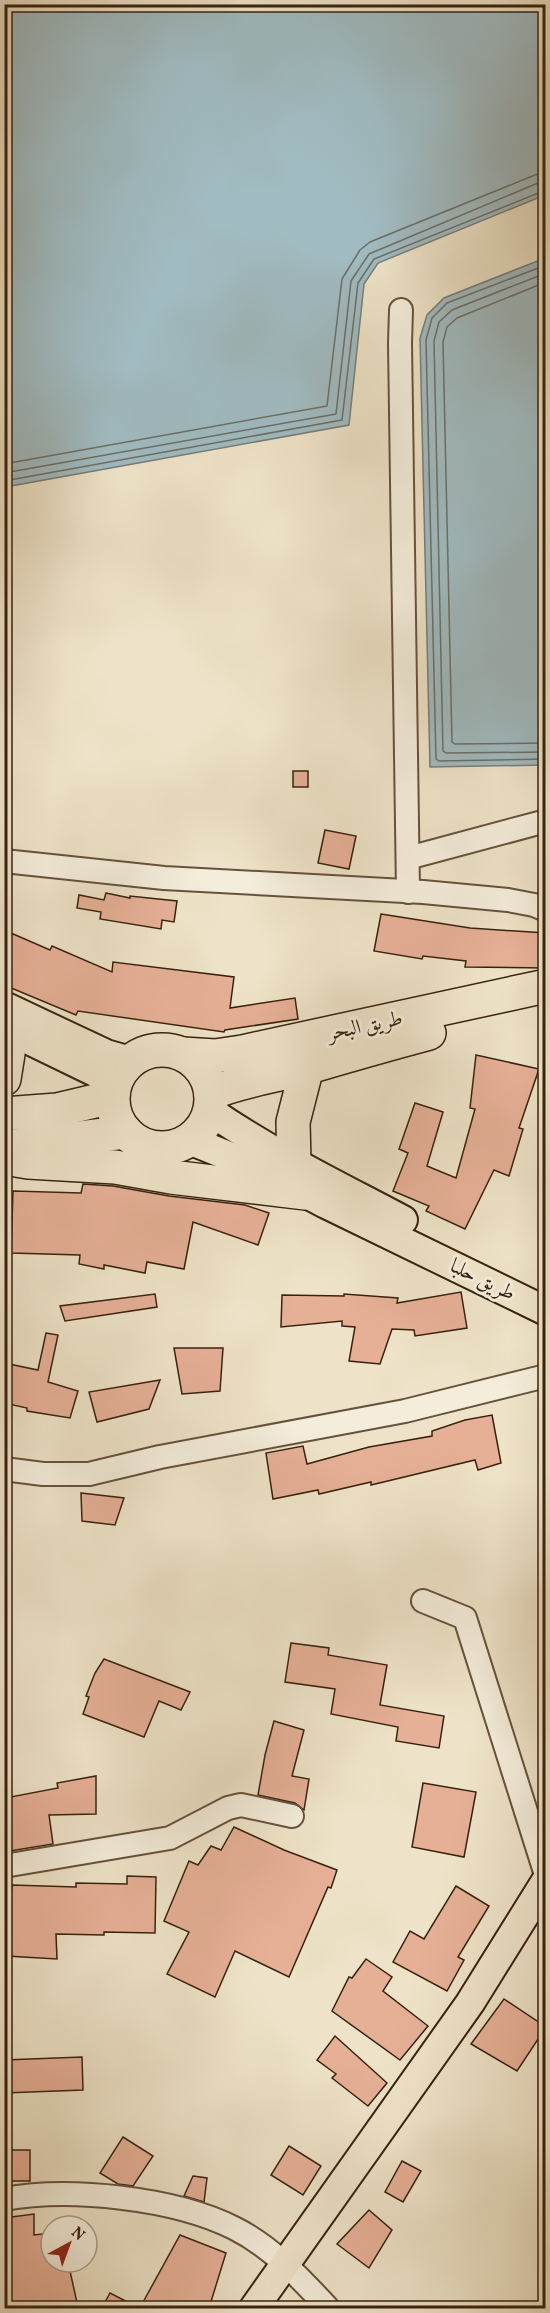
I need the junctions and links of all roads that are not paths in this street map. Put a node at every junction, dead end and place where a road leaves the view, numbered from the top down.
1 (401, 310) dead end
2 (546, 821) edge
3 (408, 858) junction
4 (4, 861) edge
5 (408, 892) junction
6 (546, 910) edge
7 (545, 991) edge
8 (4, 1006) edge
9 (4, 1028) edge
10 (4, 1038) edge
11 (183, 1054) junction
12 (307, 1067) junction
13 (4, 1079) edge
14 (119, 1081) junction
15 (210, 1102) junction
16 (4, 1114) edge
17 (126, 1132) junction
18 (189, 1140) junction
19 (4, 1147) edge
20 (4, 1158) edge
21 (294, 1163) junction
22 (305, 1193) junction
23 (539, 1307) edge
24 (546, 1376) edge
25 (4, 1469) edge
26 (423, 1601) dead end
27 (292, 1816) dead end
28 (4, 1866) edge
29 (546, 1875) edge
30 (546, 1881) edge
31 (4, 2199) edge
32 (286, 2263) junction
33 (254, 2308) edge
34 (328, 2308) edge

1 - 3 street
2 - 3 street
3 - 5 street
4 - 5 street
5 - 6 street
7 - 11 highway, طريق البحر
7 - 12 highway, طريق البحر
8 - 14 main road
9 - 14 main road
10 - 13 highway
11 - 14 highway
11 - 15 highway
12 - 15 highway, طريق البحر
12 - 21 highway
14 - 16 highway
14 - 17 highway
15 - 18 highway
15 - 21 main road, طريق حلبا
17 - 18 highway
17 - 19 highway
18 - 22 main road, طريق حلبا
20 - 22 highway
21 - 23 main road, طريق حلبا
22 - 23 main road, طريق حلبا
24 - 25 street
26 - 29 street
27 - 28 street
30 - 32 main road
31 - 32 street
32 - 33 main road
32 - 34 street

